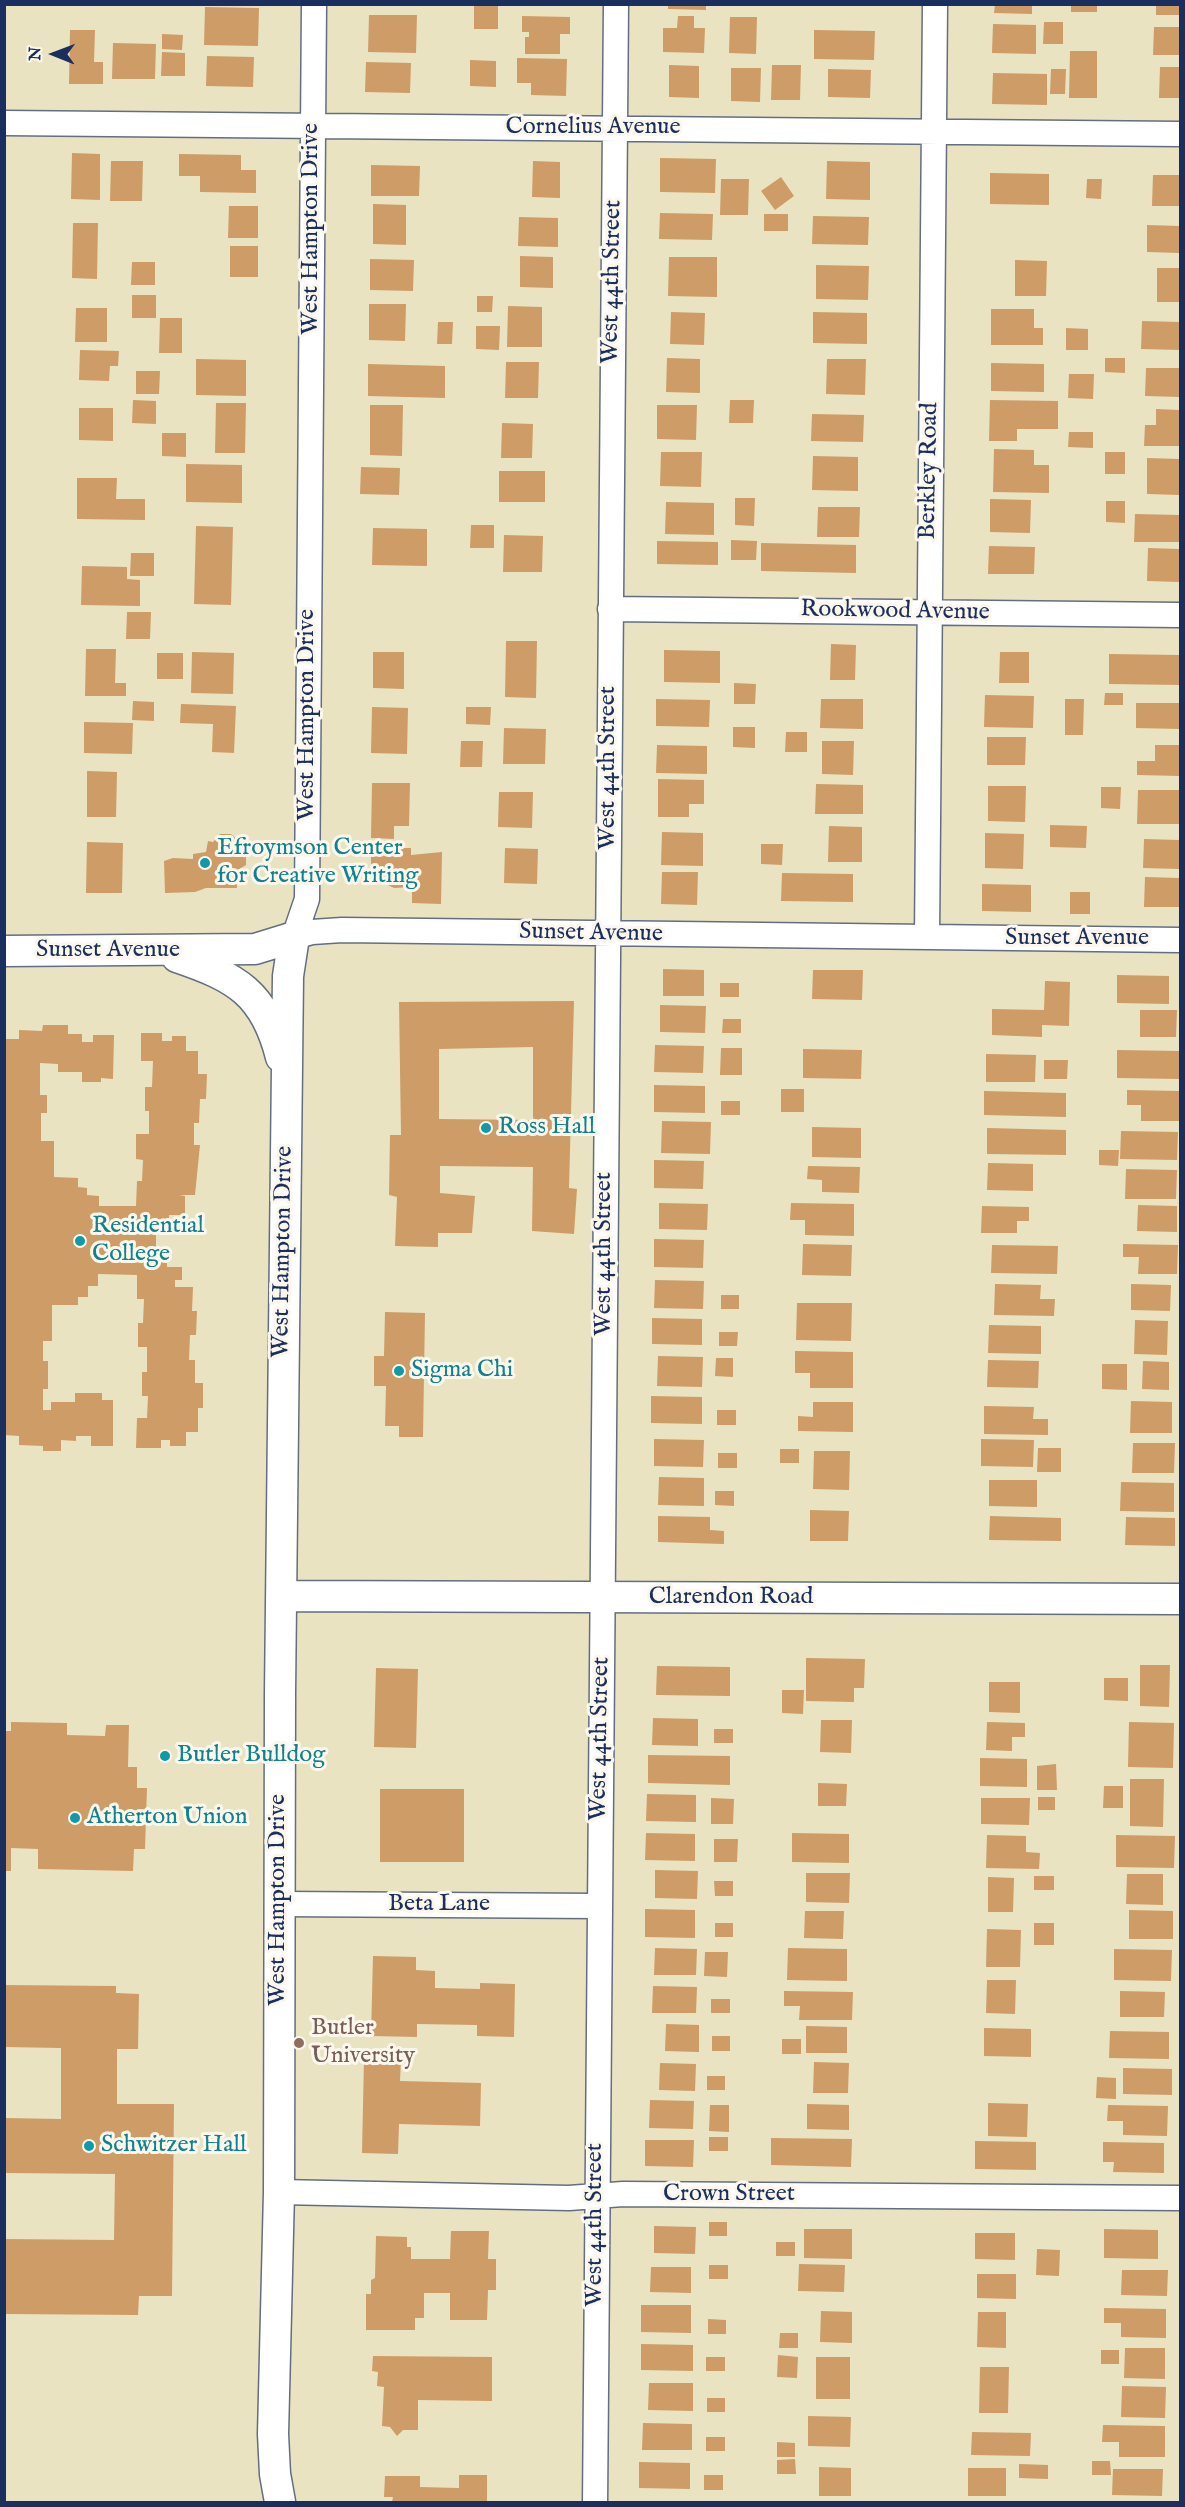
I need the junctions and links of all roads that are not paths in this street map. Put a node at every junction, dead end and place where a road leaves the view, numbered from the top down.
1 (314, 4) edge
2 (616, 4) edge
3 (935, 4) edge
4 (4, 123) edge
5 (313, 126) junction
6 (615, 128) junction
7 (934, 130) junction
8 (1180, 134) edge
9 (610, 609) junction
10 (929, 612) junction
11 (1180, 615) edge
12 (608, 934) junction
13 (294, 937) junction
14 (927, 937) junction
15 (1180, 940) edge
16 (4, 951) edge
17 (160, 951) junction
18 (286, 1080) junction
19 (282, 1596) junction
20 (603, 1597) junction
21 (1180, 1599) edge
22 (279, 1904) junction
23 (599, 1906) junction
24 (279, 2192) junction
25 (596, 2196) junction
26 (1180, 2198) edge
27 (280, 2502) edge
28 (595, 2502) edge

1 - 5 street, West Hampton Drive
2 - 6 street, West 44th Street
3 - 7 street, Berkley Road
4 - 5 street, Cornelius Avenue
5 - 6 street, Cornelius Avenue
5 - 13 street, West Hampton Drive
6 - 7 street, Cornelius Avenue
6 - 9 street, West 44th Street
7 - 8 street, Cornelius Avenue
7 - 10 street, Berkley Road
9 - 10 street, Rookwood Avenue
9 - 12 street, West 44th Street
10 - 11 street, Rookwood Avenue
10 - 14 street, Berkley Road
12 - 13 street, Sunset Avenue
12 - 14 street, Sunset Avenue
12 - 20 street, West 44th Street
13 - 17 street, Sunset Avenue
13 - 18 street, West Hampton Drive
14 - 15 street, Sunset Avenue
16 - 17 street, Sunset Avenue
17 - 18 street
18 - 19 street, West Hampton Drive
19 - 20 street, Clarendon Road
19 - 22 street, West Hampton Drive
20 - 21 street, Clarendon Road
20 - 23 street, West 44th Street
22 - 23 street, Beta Lane
22 - 24 street, West Hampton Drive
23 - 25 street, West 44th Street
24 - 25 street, Crown Street
24 - 27 street, West Hampton Drive
25 - 26 street, Crown Street
25 - 28 street, West 44th Street

